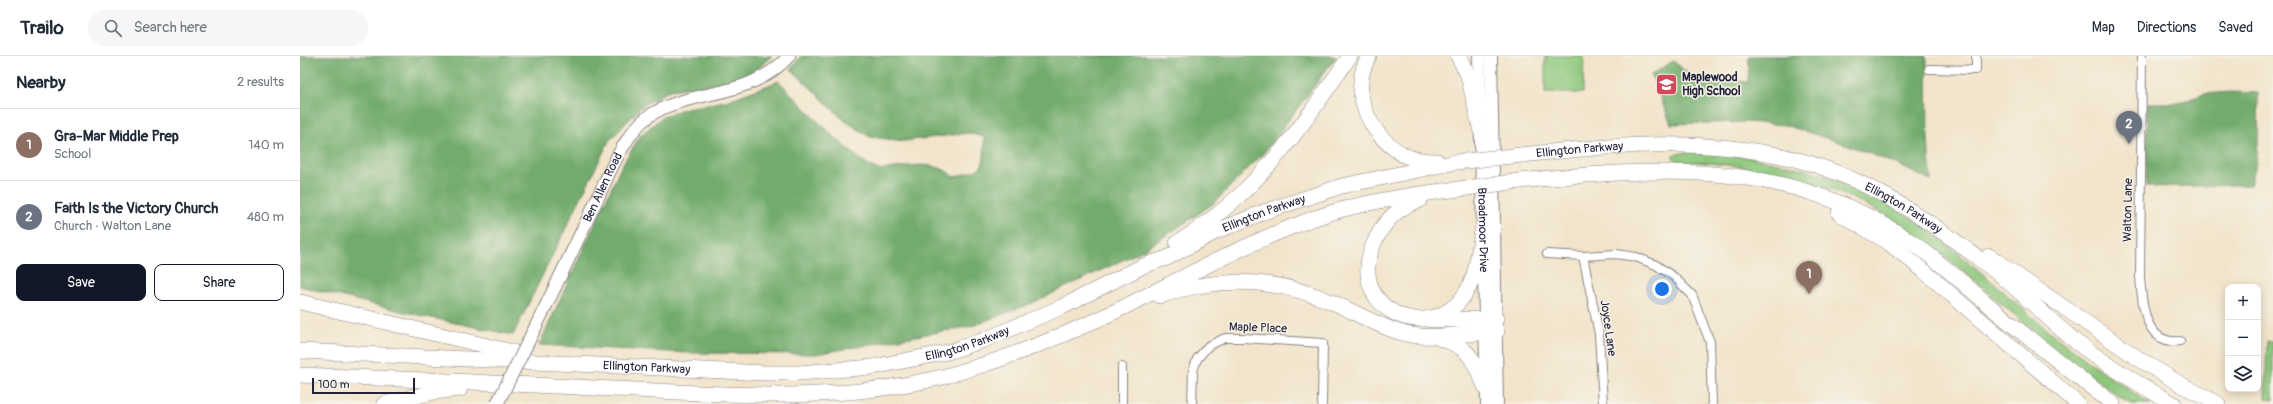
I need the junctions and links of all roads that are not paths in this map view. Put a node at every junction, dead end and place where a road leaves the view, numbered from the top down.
1 (789, 56) edge
2 (1350, 56) edge
3 (1369, 56) edge
4 (1458, 56) edge
5 (1479, 56) edge
6 (1491, 56) edge
7 (1976, 56) edge
8 (2142, 56) edge
9 (1928, 69) dead end
10 (1480, 131) junction
11 (1456, 162) junction
12 (1731, 175) junction
13 (1459, 189) junction
14 (1483, 226) junction
15 (1944, 232) junction
16 (1547, 254) dead end
17 (1583, 256) junction
18 (1143, 266) junction
19 (300, 302) edge
20 (1115, 311) junction
21 (1418, 319) junction
22 (1491, 325) junction
23 (1432, 336) junction
24 (2180, 341) dead end
25 (300, 352) edge
26 (607, 365) junction
27 (1122, 367) dead end
28 (300, 375) edge
29 (559, 386) junction
30 (1487, 397) edge
31 (384, 404) edge
32 (497, 404) edge
33 (1122, 404) edge
34 (1192, 404) edge
35 (1322, 404) edge
36 (1497, 404) edge
37 (1603, 404) edge
38 (1712, 404) edge
39 (2078, 404) edge
40 (2113, 404) edge
41 (2174, 404) edge
42 (2218, 404) edge

1 - 32 main road, Ben Allen Road, bridge
2 - 18 highway
3 - 11 highway
4 - 10 highway
5 - 10 main road, Broadmoor Drive
6 - 22 main road, Broadmoor Drive
7 - 9 street
8 - 24 street, Walton Lane
10 - 14 main road, Broadmoor Drive
11 - 15 highway, Ellington Parkway, bridge
11 - 18 highway, Ellington Parkway
12 - 13 highway, Ellington Parkway, bridge
12 - 39 highway
12 - 40 highway, Ellington Parkway
13 - 20 highway, Ellington Parkway
13 - 21 highway
14 - 21 highway
14 - 22 main road, Broadmoor Drive
15 - 41 highway, Ellington Parkway
15 - 42 highway
16 - 17 street
17 - 37 street, Joyce Lane
17 - 38 street
18 - 26 highway, Ellington Parkway
19 - 26 highway
20 - 23 highway
20 - 29 highway, Ellington Parkway
21 - 22 highway
22 - 23 highway
22 - 30 main road, Broadmoor Drive
22 - 36 main road, Broadmoor Drive
23 - 30 highway
25 - 26 highway, Ellington Parkway
27 - 33 street
28 - 29 highway, Ellington Parkway
29 - 31 highway
34 - 35 street, Maple Place

